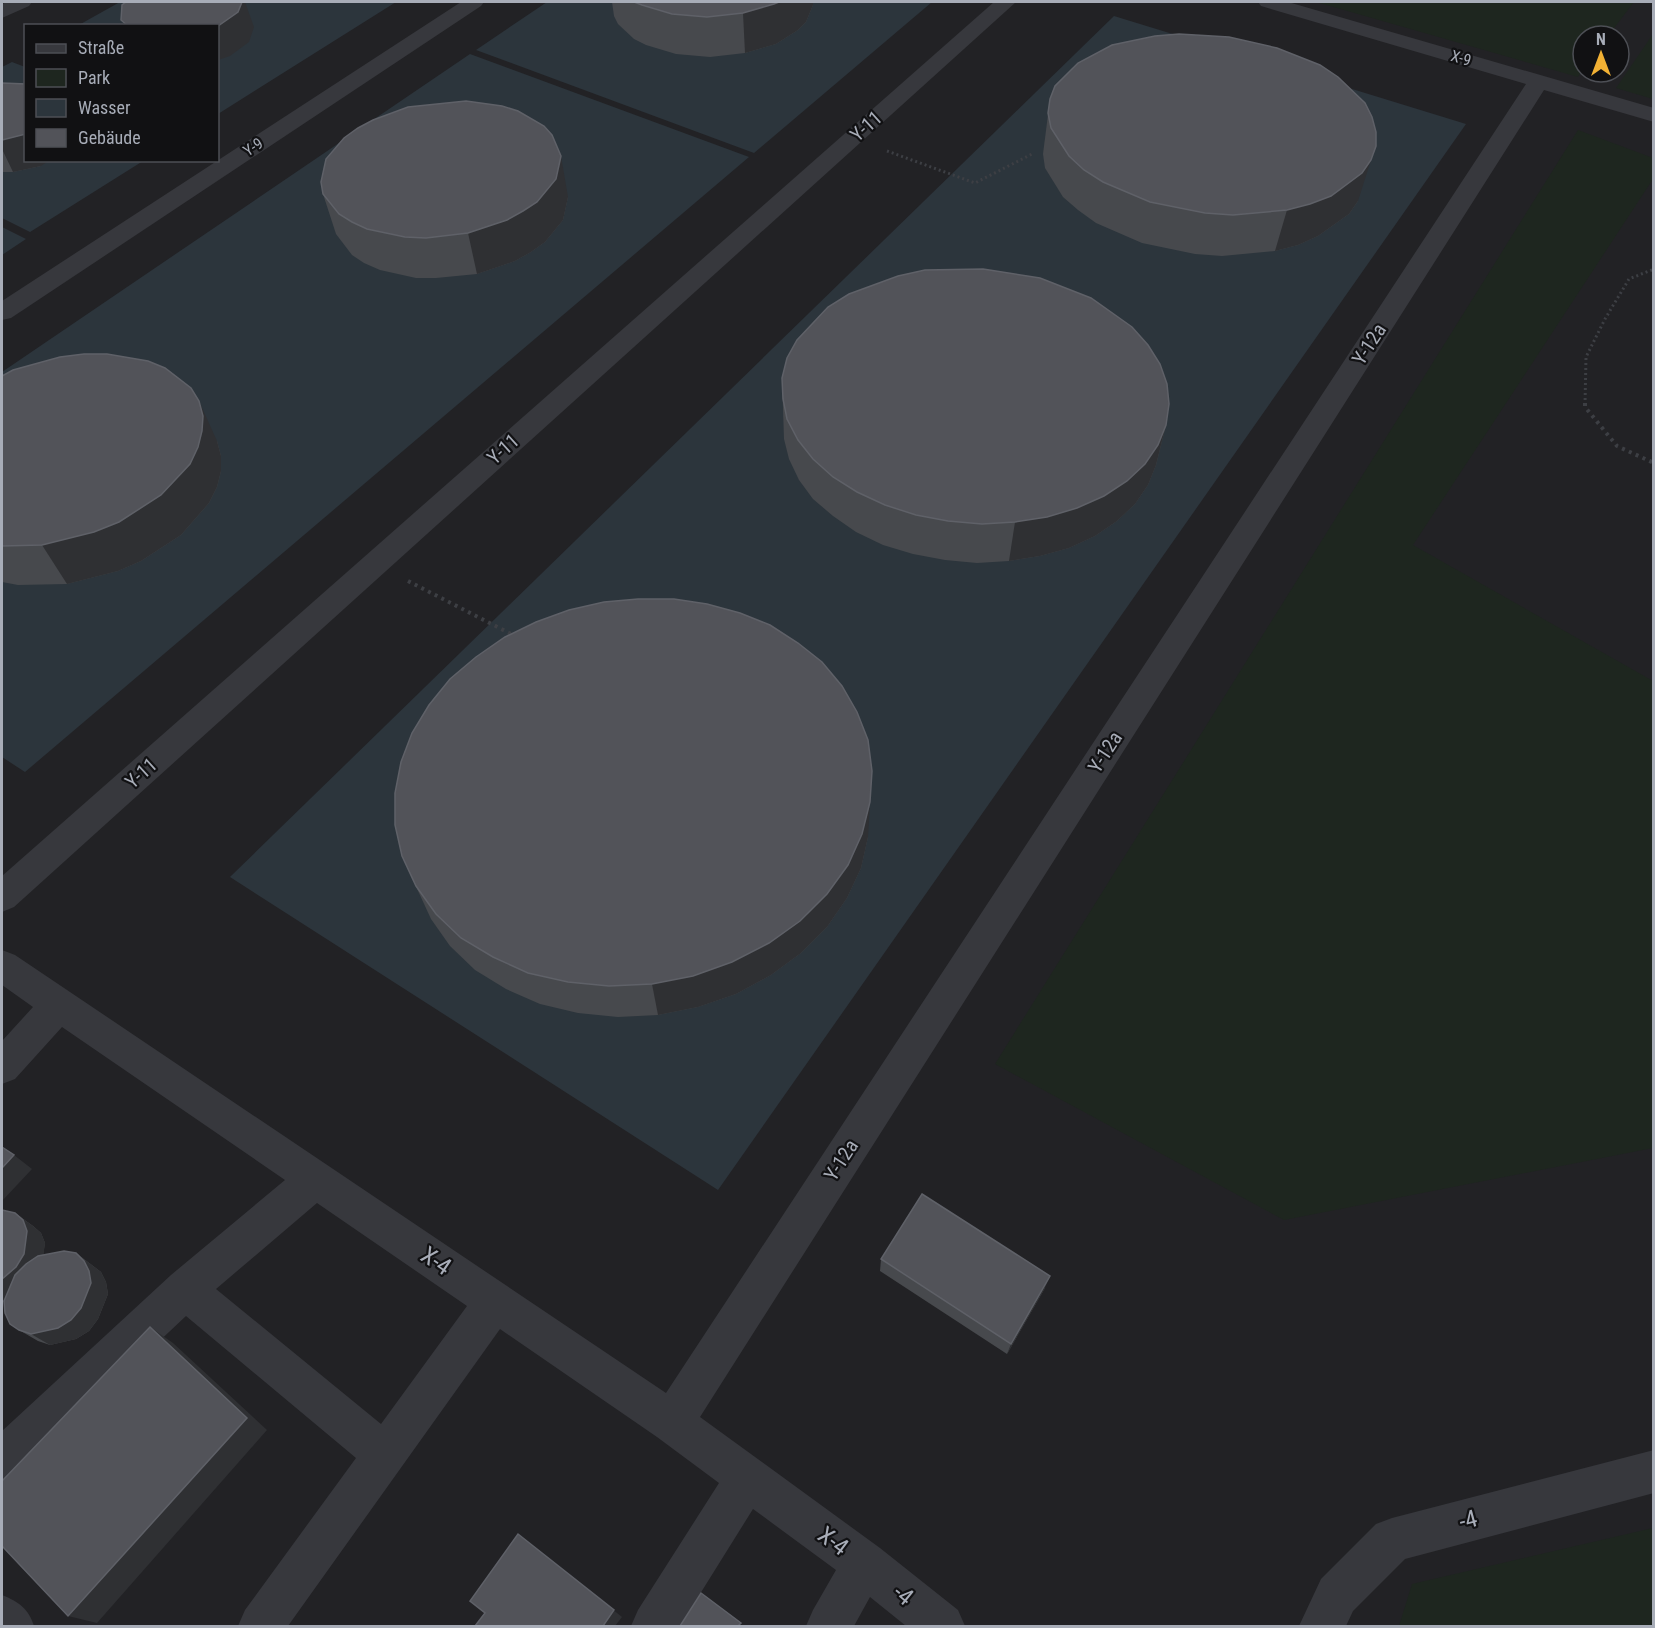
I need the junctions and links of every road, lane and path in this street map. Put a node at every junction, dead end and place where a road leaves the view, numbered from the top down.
1 (22, 2) edge
2 (474, 2) edge
3 (1006, 2) edge
4 (1268, 2) edge
5 (2, 12) edge
6 (1539, 81) junction
7 (1653, 115) edge
8 (852, 138) junction
9 (1034, 153) dead end
10 (1653, 269) edge
11 (2, 312) edge
12 (1653, 463) edge
13 (375, 564) junction
14 (518, 637) edge
15 (2, 897) edge
16 (2, 966) edge
17 (58, 1005) junction
18 (2, 1067) edge
19 (315, 1180) junction
20 (185, 1289) junction
21 (495, 1302) junction
22 (672, 1422) junction
23 (384, 1454) junction
24 (2, 1460) edge
25 (1653, 1472) edge
26 (747, 1478) junction
27 (864, 1564) junction
28 (2, 1618) edge
29 (11, 1626) edge
30 (261, 1626) edge
31 (654, 1626) edge
32 (830, 1626) edge
33 (942, 1626) edge
34 (1322, 1626) edge

1 - 5 street
2 - 11 street, Y-9
3 - 8 street, Y-11
4 - 6 street, X-9
6 - 7 street, X-9
6 - 22 street, Y-12a
8 - 9 path
8 - 13 street, Y-11
10 - 12 path
13 - 14 path
13 - 15 street, Y-11
16 - 17 street, X-4
17 - 18 street
17 - 19 street, X-4
19 - 20 street
19 - 21 street, X-4
20 - 23 street
20 - 24 street
21 - 22 street, X-4
21 - 23 street
22 - 26 street, X-4
23 - 30 street
25 - 34 street, -4
26 - 27 street, X-4
26 - 31 street
27 - 32 street
27 - 33 street, -4
28 - 29 street

